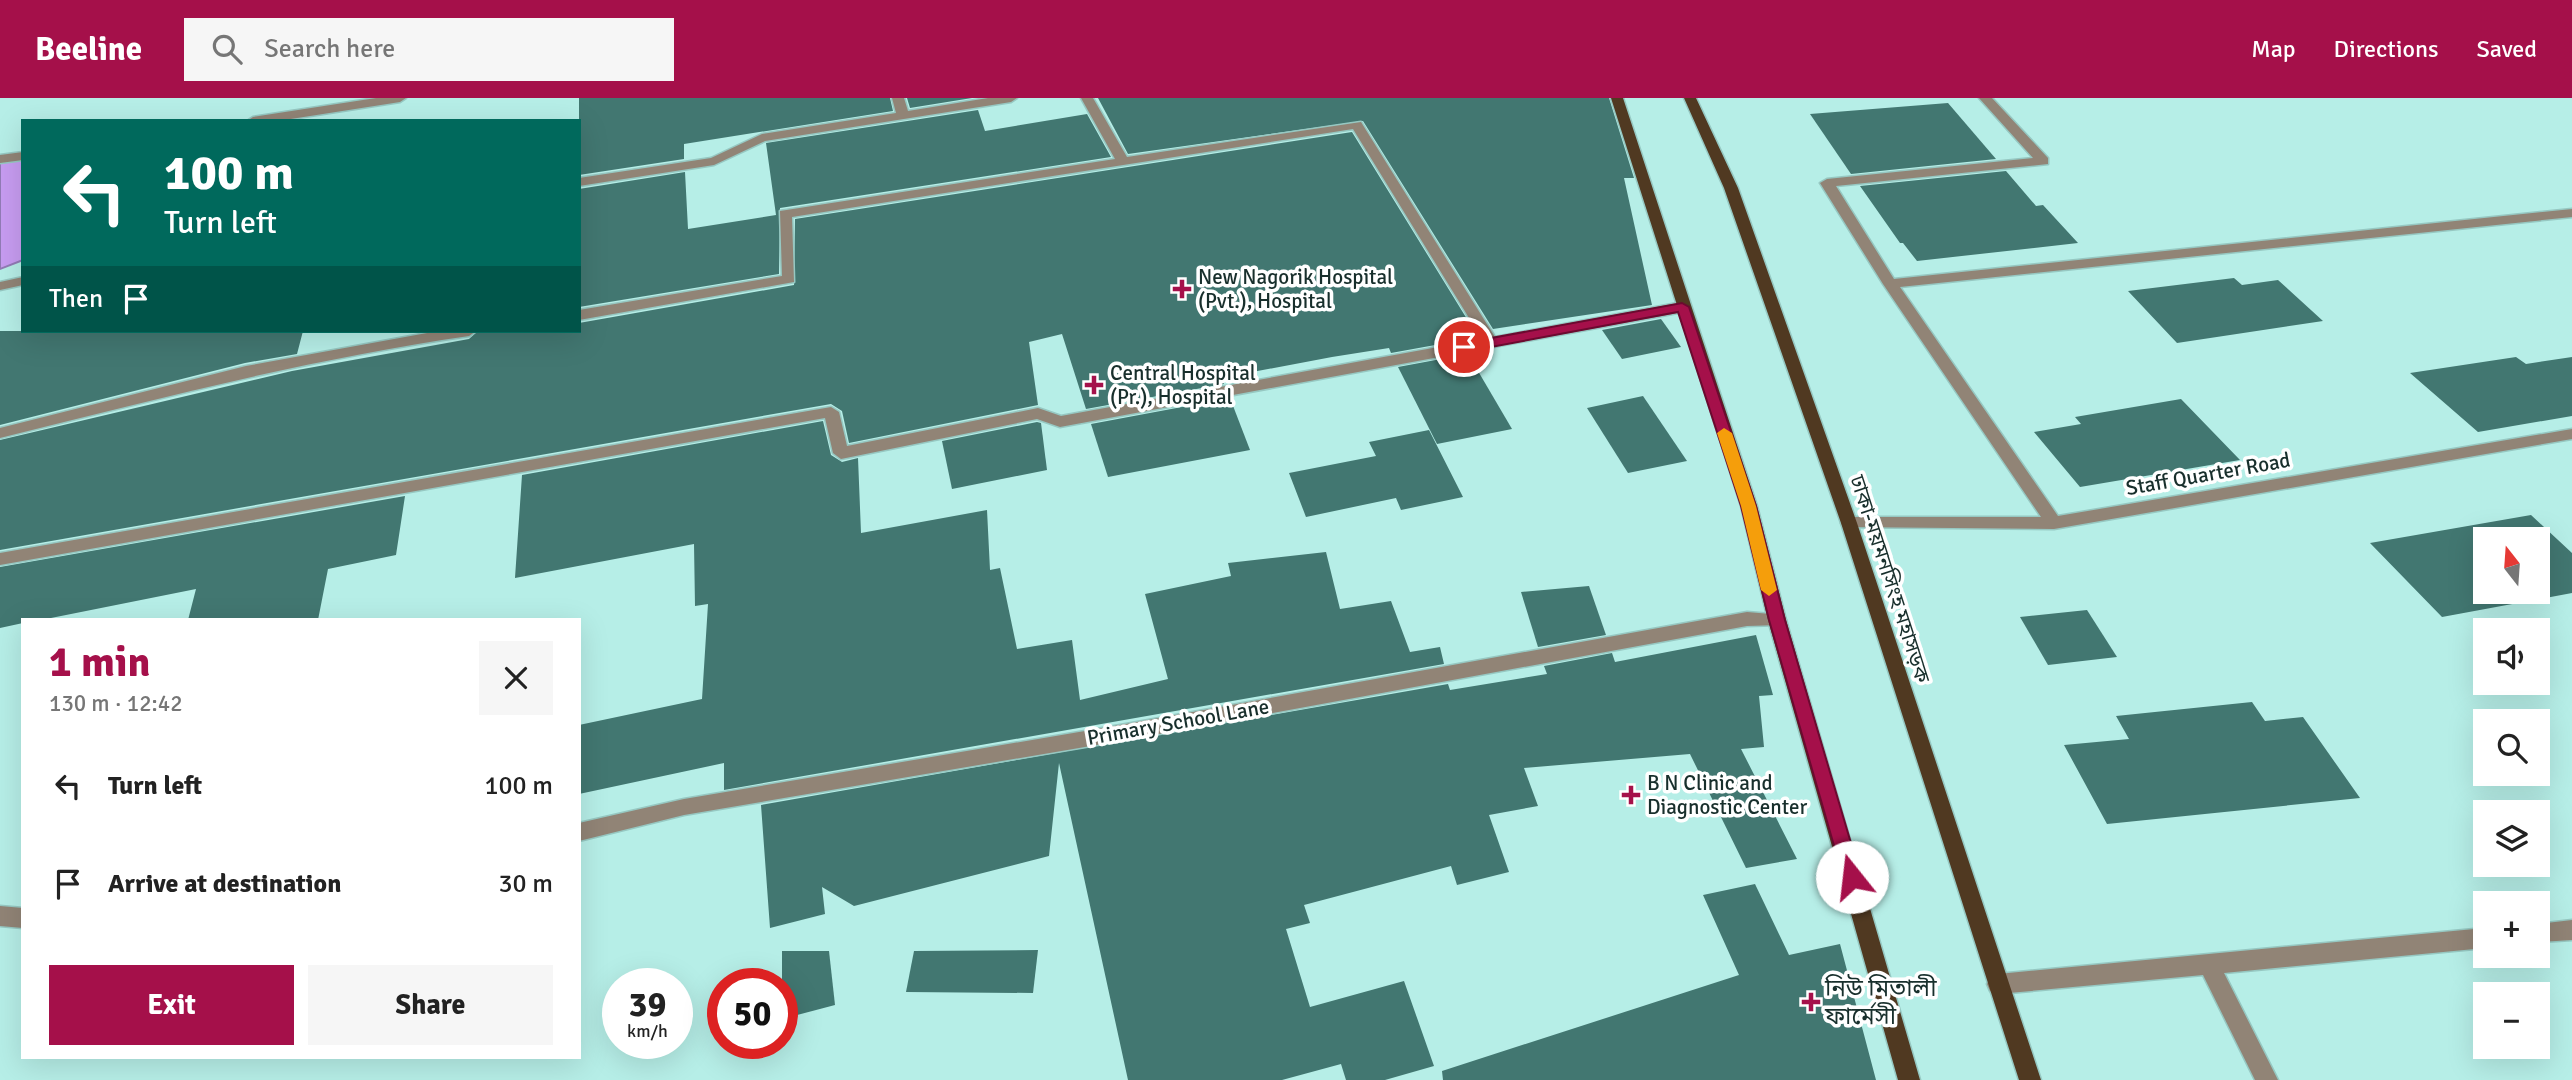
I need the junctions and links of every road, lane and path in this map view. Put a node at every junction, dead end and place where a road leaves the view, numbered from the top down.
1 (400, 98) edge
2 (898, 98) edge
3 (1011, 98) edge
4 (1087, 98) edge
5 (1617, 98) edge
6 (1690, 98) edge
7 (1985, 98) edge
8 (903, 116) junction
9 (266, 119) edge
10 (21, 156) edge
11 (0, 159) edge
12 (1123, 161) junction
13 (581, 182) edge
14 (2572, 213) edge
15 (21, 281) edge
16 (1890, 284) junction
17 (0, 286) edge
18 (1682, 307) junction
19 (581, 315) edge
20 (455, 333) edge
21 (1491, 342) junction
22 (0, 433) edge
23 (2572, 434) edge
24 (1849, 523) junction
25 (2054, 523) junction
26 (0, 559) edge
27 (1777, 620) junction
28 (581, 832) edge
29 (0, 916) edge
30 (21, 918) edge
31 (2572, 930) edge
32 (2550, 932) edge
33 (2473, 939) edge
34 (2209, 965) junction
35 (1998, 984) junction
36 (1909, 1080) edge
37 (2030, 1080) edge
38 (2267, 1080) edge

1 - 9 street
2 - 8 street
3 - 8 street
4 - 12 street
5 - 18 main road
6 - 24 main road, ঢাকা-ময়মনসিংহ মহাসড়ক
7 - 16 street
8 - 13 street
10 - 11 street
12 - 19 street
12 - 21 street
14 - 16 street
15 - 17 street
16 - 25 street
18 - 21 street
18 - 27 main road
20 - 22 street
21 - 26 street
23 - 25 street, Staff Quarter Road
24 - 25 street, Staff Quarter Road
24 - 35 main road, ঢাকা-ময়মনসিংহ মহাসড়ক
27 - 28 street, Primary School Lane
27 - 36 main road
29 - 30 street
31 - 32 street
33 - 34 street
34 - 35 street
34 - 38 street
35 - 37 main road, ঢাকা-ময়মনসিংহ মহাসড়ক

